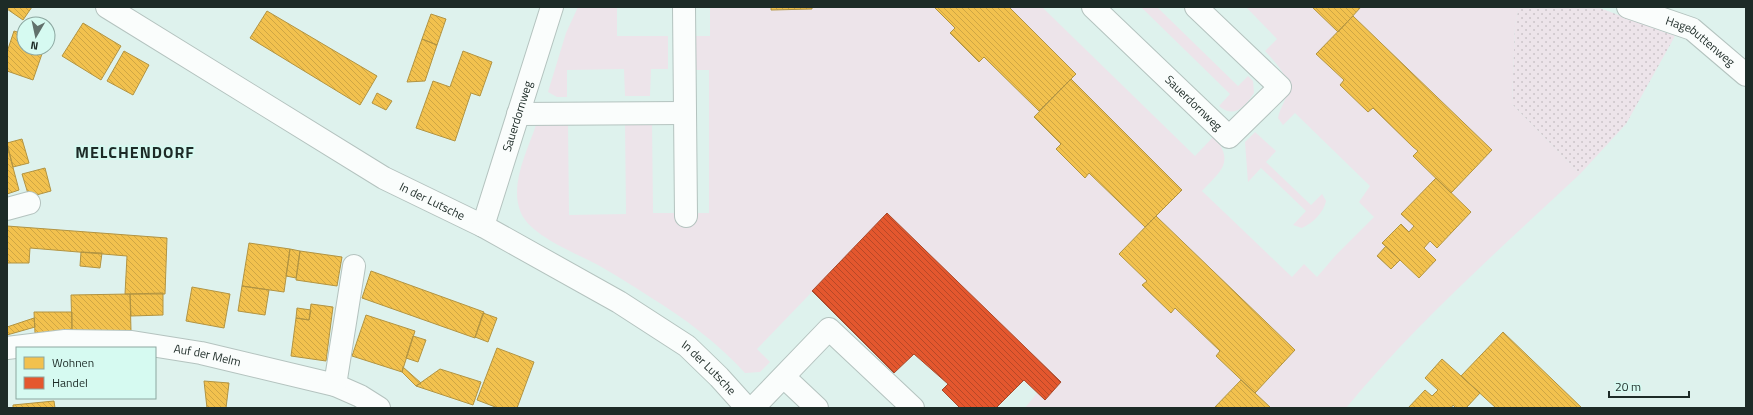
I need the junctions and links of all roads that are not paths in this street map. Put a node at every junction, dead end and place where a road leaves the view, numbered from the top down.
1 (106, 7) edge
2 (552, 7) edge
3 (684, 7) edge
4 (1092, 7) edge
5 (1196, 7) edge
6 (1628, 7) edge
7 (1746, 75) edge
8 (685, 113) junction
9 (518, 114) junction
10 (29, 204) dead end
11 (7, 209) edge
12 (686, 216) dead end
13 (483, 226) junction
14 (354, 266) dead end
15 (7, 348) edge
16 (784, 377) junction
17 (335, 385) junction
18 (360, 402) edge
19 (379, 408) edge
20 (747, 408) edge
21 (753, 408) edge
22 (817, 408) edge
23 (914, 408) edge

1 - 13 street, In der Lutsche
2 - 9 street, Sauerdornweg
3 - 8 street
4 - 5 street, Sauerdornweg
6 - 7 street, Hagebuttenweg
8 - 9 street
8 - 12 street
9 - 13 street, Sauerdornweg
10 - 11 street
13 - 20 street, In der Lutsche
14 - 17 street
15 - 17 street, Auf der Melm
16 - 21 street
16 - 22 street
16 - 23 street
17 - 18 street, Auf der Melm
18 - 19 street, Auf der Melm

